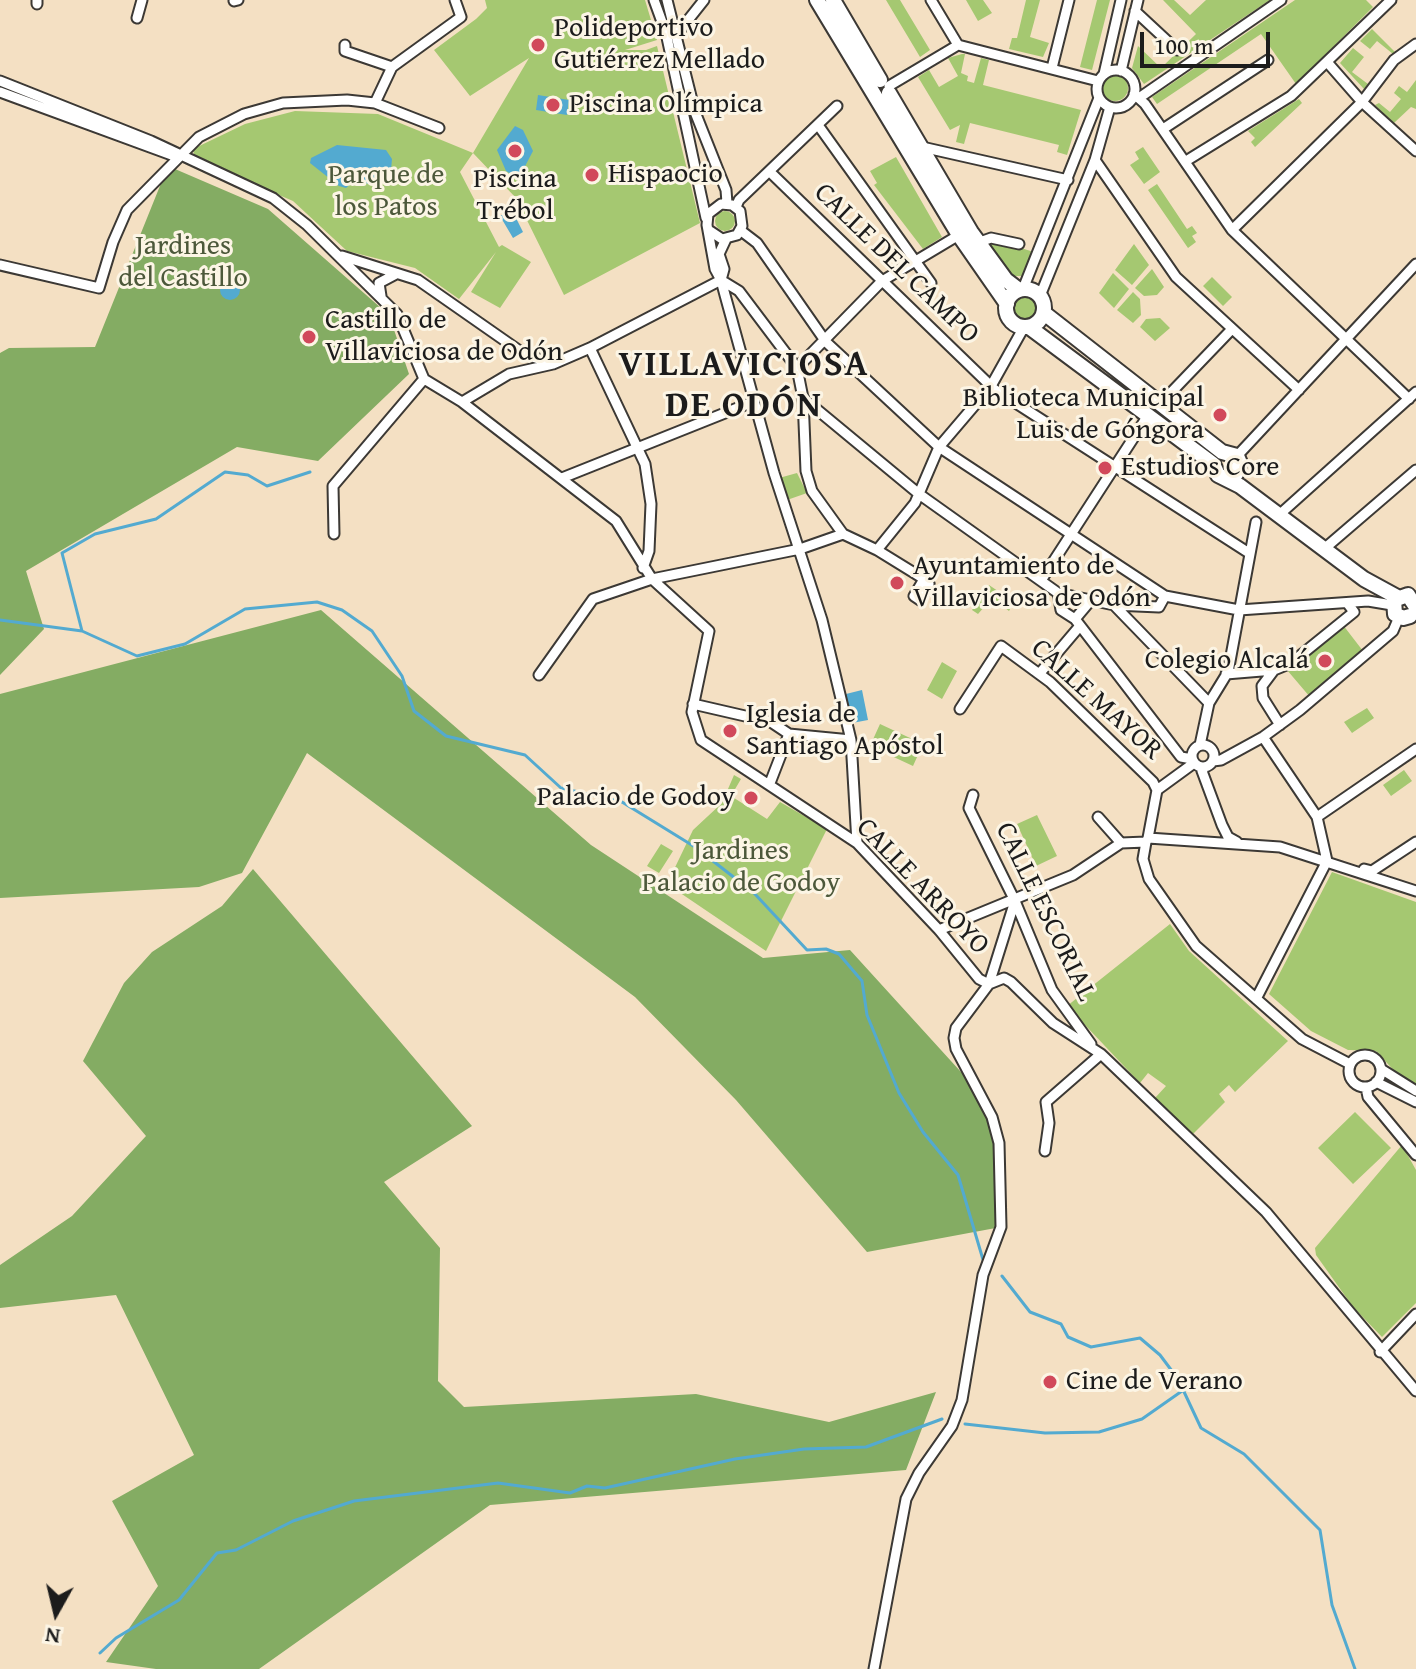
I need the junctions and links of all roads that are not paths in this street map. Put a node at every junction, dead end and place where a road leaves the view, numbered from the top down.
1 (142, 0) edge
2 (455, 0) edge
3 (654, 0) edge
4 (667, 0) edge
5 (704, 0) edge
6 (817, 0) edge
7 (833, 0) edge
8 (931, 0) edge
9 (1069, 0) edge
10 (1121, 0) edge
11 (1138, 0) edge
12 (1281, 0) edge
13 (1391, 0) edge
14 (1135, 11) junction
15 (137, 18) dead end
16 (677, 34) junction
17 (1416, 44) edge
18 (345, 45) dead end
19 (958, 45) junction
20 (1177, 50) dead end
21 (1268, 60) dead end
22 (1327, 62) junction
23 (392, 67) junction
24 (1052, 68) junction
25 (1121, 71) junction
26 (1101, 78) junction
27 (0, 81) edge
28 (881, 89) junction
29 (0, 92) edge
30 (1136, 96) junction
31 (1099, 98) junction
32 (1362, 102) junction
33 (375, 103) junction
34 (837, 106) dead end
35 (1110, 107) junction
36 (695, 112) junction
37 (683, 115) junction
38 (818, 125) junction
39 (439, 128) dead end
40 (1163, 129) junction
41 (922, 147) junction
42 (1416, 151) edge
43 (180, 157) junction
44 (1095, 160) junction
45 (1186, 161) junction
46 (770, 172) junction
47 (1068, 180) junction
48 (732, 205) junction
49 (709, 228) junction
50 (1232, 230) junction
51 (744, 231) junction
52 (959, 235) junction
53 (726, 239) junction
54 (980, 244) junction
55 (1019, 244) dead end
56 (337, 254) junction
57 (915, 259) junction
58 (1416, 264) edge
59 (0, 265) edge
60 (403, 273) junction
61 (721, 280) junction
62 (882, 281) junction
63 (931, 283) dead end
64 (1021, 290) junction
65 (1040, 296) junction
66 (381, 297) junction
67 (1007, 304) junction
68 (1044, 313) junction
69 (1027, 327) junction
70 (1232, 329) junction
71 (1345, 338) junction
72 (826, 342) junction
73 (590, 348) junction
74 (553, 364) junction
75 (797, 368) junction
76 (424, 379) junction
77 (991, 386) junction
78 (1299, 390) junction
79 (803, 398) junction
80 (1413, 398) edge
81 (755, 401) junction
82 (462, 402) junction
83 (1160, 404) junction
84 (1147, 417) junction
85 (639, 446) junction
86 (939, 447) junction
87 (1224, 457) junction
88 (1115, 467) junction
89 (1416, 470) edge
90 (562, 478) junction
91 (1233, 479) junction
92 (919, 494) junction
93 (1279, 515) junction
94 (1256, 522) dead end
95 (334, 534) dead end
96 (843, 534) junction
97 (1069, 535) junction
98 (800, 549) junction
99 (1324, 549) junction
100 (877, 550) junction
101 (1249, 553) junction
102 (643, 568) junction
103 (652, 579) junction
104 (924, 579) dead end
105 (1042, 579) junction
106 (1369, 589) junction
107 (1058, 593) junction
108 (1165, 596) junction
109 (1088, 599) junction
110 (1348, 604) junction
111 (1114, 605) junction
112 (1408, 605) edge
113 (1239, 610) junction
114 (1077, 623) junction
115 (1274, 670) junction
116 (1040, 673) junction
117 (1226, 674) junction
118 (539, 675) dead end
119 (1209, 703) junction
120 (693, 704) junction
121 (960, 709) dead end
122 (1280, 725) junction
123 (789, 734) junction
124 (1263, 737) junction
125 (851, 740) junction
126 (1200, 745) junction
127 (1416, 749) edge
128 (1193, 761) junction
129 (1209, 764) junction
130 (770, 783) junction
131 (1157, 790) junction
132 (973, 795) dead end
133 (1098, 817) dead end
134 (1317, 817) junction
135 (1147, 840) junction
136 (1237, 842) junction
137 (1416, 842) edge
138 (857, 843) junction
139 (1121, 843) junction
140 (1327, 861) junction
141 (1341, 866) junction
142 (1416, 891) edge
143 (1015, 901) junction
144 (939, 930) junction
145 (994, 962) junction
146 (1004, 978) junction
147 (989, 984) junction
148 (1256, 999) junction
149 (1091, 1044) junction
150 (1101, 1054) junction
151 (1350, 1064) junction
152 (1381, 1069) junction
153 (1376, 1082) junction
154 (1366, 1087) junction
155 (1416, 1091) edge
156 (1416, 1102) edge
157 (1045, 1151) dead end
158 (1416, 1155) edge
159 (1416, 1314) edge
160 (1380, 1352) junction
161 (1416, 1391) edge
162 (874, 1669) edge

1 - 15 street
2 - 23 street
3 - 37 street
4 - 16 street
5 - 16 street
6 - 28 street
7 - 28 street
8 - 19 street
9 - 24 street
10 - 26 street
11 - 14 street
12 - 30 street
13 - 22 street
14 - 20 street
14 - 25 street
16 - 36 street
17 - 32 street
18 - 23 street
19 - 24 street
19 - 28 street
21 - 40 street
22 - 32 street
22 - 45 street
23 - 33 street
24 - 26 street
25 - 26 street
25 - 30 street
26 - 31 street
27 - 43 street
28 - 41 street
28 - 52 street
29 - 43 street
30 - 35 street
30 - 40 street
31 - 35 street
31 - 47 street
32 - 42 street
32 - 50 street
33 - 39 street
33 - 43 street
34 - 38 street
35 - 44 street
36 - 37 street
36 - 48 street
37 - 49 street
38 - 46 street
38 - 57 street
40 - 45 street
41 - 47 street
41 - 54 street
43 - 56 street
43 - 59 street
44 - 65 street
44 - 70 street
45 - 50 street
46 - 48 street
46 - 62 street, CALLE DEL CAMPO
47 - 64 street
48 - 49 street
48 - 51 street
49 - 53 street
49 - 61 street
50 - 71 street
51 - 53 street
51 - 72 street
52 - 54 street
52 - 57 street
52 - 67 street
53 - 61 street
54 - 55 street
54 - 64 street
56 - 60 street
56 - 66 street
57 - 62 street
57 - 63 street
58 - 71 street
60 - 66 street
60 - 74 street
61 - 73 street
61 - 75 street
61 - 81 street
62 - 72 street
62 - 77 street, CALLE DEL CAMPO
64 - 65 street
64 - 67 street
65 - 68 street
66 - 76 street
67 - 69 street
68 - 69 street
68 - 83 street
69 - 77 street
69 - 84 street
70 - 78 street
70 - 83 street
71 - 78 street
71 - 80 street
72 - 75 street
72 - 86 street
73 - 74 street
73 - 85 street
74 - 82 street
75 - 79 street
76 - 82 street
76 - 95 street
77 - 86 street
77 - 88 street, CALLE DEL CAMPO
78 - 87 street
79 - 92 street
79 - 96 street
80 - 93 street
81 - 85 street
81 - 98 street
82 - 90 street
83 - 87 street
84 - 87 street
84 - 88 street
85 - 90 street
85 - 102 street
86 - 92 street
86 - 97 street
87 - 91 street
87 - 91 street
88 - 97 street
88 - 101 street, CALLE DEL CAMPO
89 - 99 street
90 - 102 street
91 - 93 street
92 - 100 street
92 - 105 street
93 - 99 street
94 - 101 street
96 - 98 street
96 - 100 street
97 - 105 street
97 - 108 street
98 - 103 street
98 - 125 street
99 - 106 street
100 - 104 street
101 - 113 street
102 - 103 street
103 - 118 street
103 - 120 street, CALLE ARROYO
105 - 107 street
106 - 110 street
106 - 112 street
107 - 109 street
107 - 114 street
108 - 111 street
108 - 113 street
109 - 111 street
109 - 114 street
110 - 113 street
110 - 115 street
111 - 119 street
112 - 122 street
113 - 117 street
114 - 116 street
114 - 128 street
115 - 117 street
115 - 122 street
116 - 121 street, CALLE MAYOR
116 - 131 street, CALLE MAYOR
117 - 119 street
119 - 126 street
120 - 123 street
120 - 130 street, CALLE ARROYO
122 - 124 street
123 - 125 street
123 - 130 street
124 - 129 street
124 - 134 street
125 - 138 street
126 - 128 street
126 - 129 street
127 - 134 street
128 - 129 street
128 - 131 street
129 - 136 street
130 - 138 street, CALLE ARROYO
131 - 135 street, CALLE MAYOR
132 - 143 street, CALLE ESCORIAL
133 - 139 street
134 - 140 street
135 - 136 street
135 - 139 street
135 - 148 street
136 - 140 street
137 - 141 street
138 - 144 street, CALLE ARROYO
139 - 143 street
140 - 141 street
140 - 148 street
141 - 142 street
143 - 144 street
143 - 145 street
143 - 149 street, CALLE ESCORIAL
144 - 147 street, CALLE ARROYO
145 - 146 street
145 - 147 street
146 - 147 street
146 - 149 street
147 - 162 street
148 - 151 street
149 - 150 street
150 - 157 street
150 - 160 street
151 - 152 street
151 - 154 street
152 - 153 street
152 - 155 street
153 - 154 street
153 - 156 street
154 - 158 street
159 - 160 street
160 - 161 street

